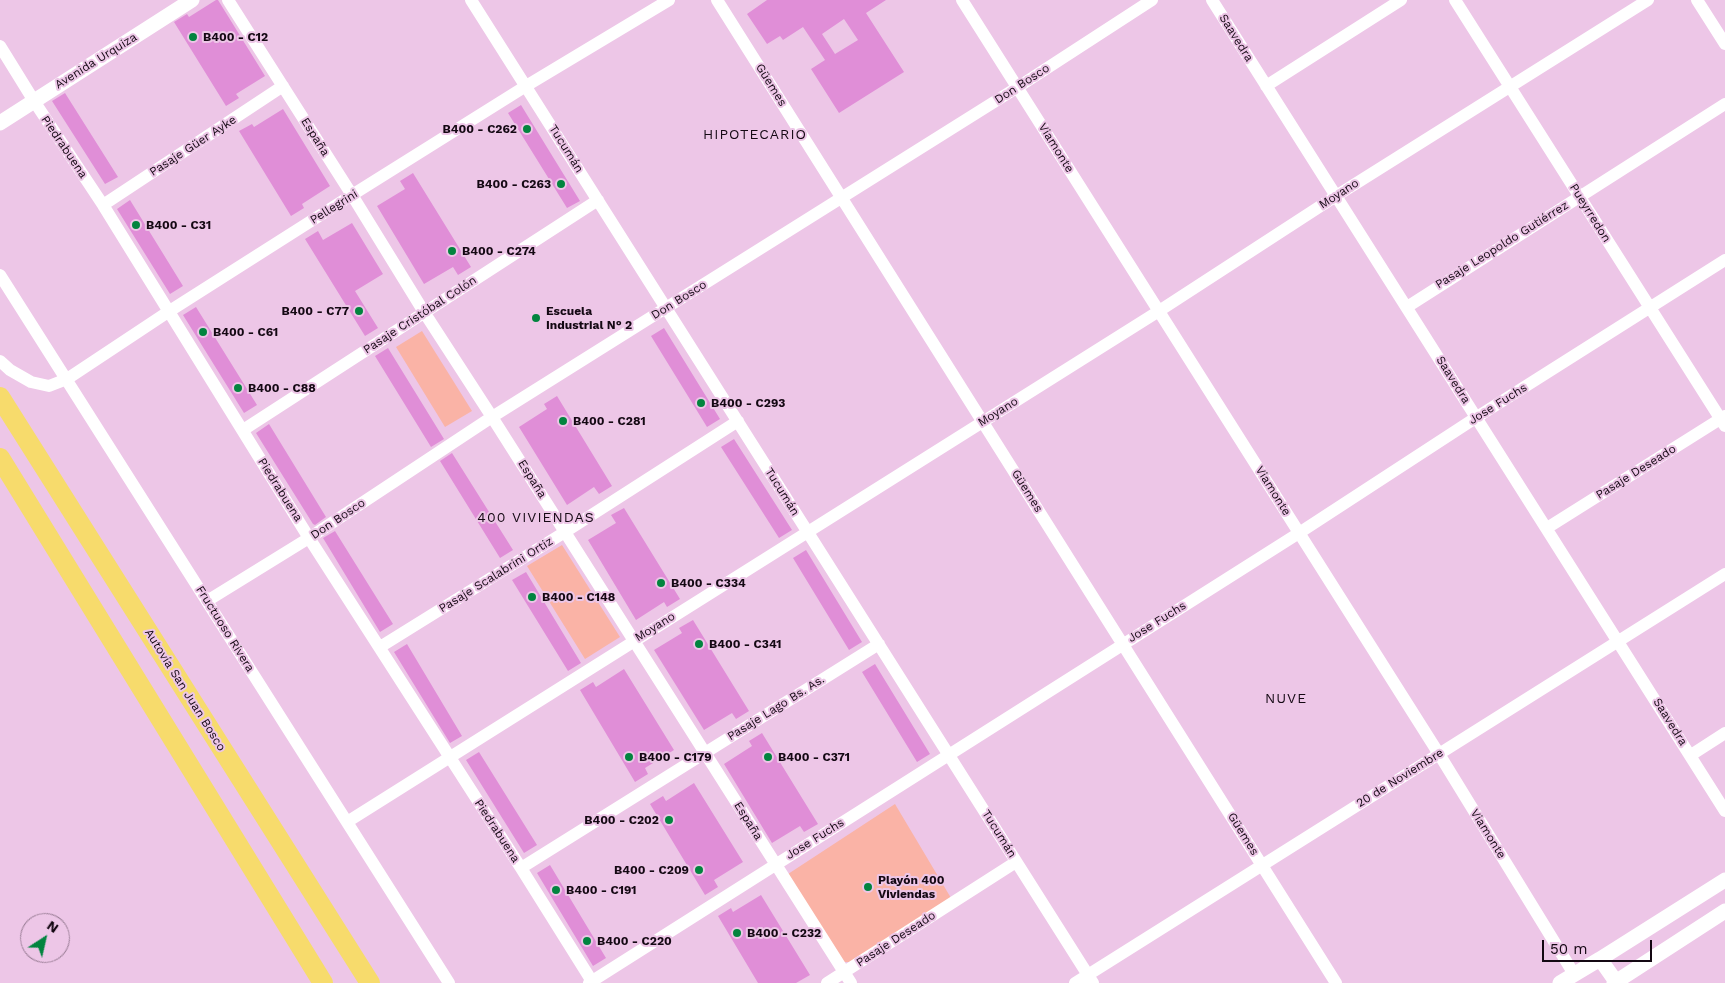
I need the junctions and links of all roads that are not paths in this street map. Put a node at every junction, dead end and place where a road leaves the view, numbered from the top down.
1 (192, 0) edge
2 (228, 0) edge
3 (471, 0) edge
4 (669, 0) edge
5 (717, 0) edge
6 (962, 0) edge
7 (1152, 0) edge
8 (1212, 0) edge
9 (1401, 0) edge
10 (1455, 0) edge
11 (1648, 0) edge
12 (1697, 0) edge
13 (1725, 44) edge
14 (0, 46) edge
15 (283, 86) junction
16 (526, 86) junction
17 (1266, 86) junction
18 (1018, 87) junction
19 (1510, 87) junction
20 (34, 101) junction
21 (1725, 104) edge
22 (0, 123) edge
23 (352, 195) junction
24 (1336, 196) junction
25 (1580, 196) junction
26 (841, 197) junction
27 (598, 200) junction
28 (103, 205) junction
29 (1725, 260) edge
30 (0, 275) edge
31 (1406, 306) junction
32 (666, 308) junction
33 (1650, 308) junction
34 (1159, 311) junction
35 (168, 312) junction
36 (424, 312) junction
37 (0, 361) edge
38 (67, 379) junction
39 (0, 397) edge
40 (492, 416) junction
41 (1477, 417) junction
42 (738, 421) junction
43 (983, 421) junction
44 (1724, 421) edge
45 (243, 430) junction
46 (0, 458) edge
47 (1547, 528) junction
48 (565, 532) junction
49 (808, 532) junction
50 (1299, 533) junction
51 (310, 538) junction
52 (1725, 574) edge
53 (207, 601) junction
54 (634, 641) junction
55 (1618, 641) junction
56 (879, 644) junction
57 (1123, 644) junction
58 (380, 647) junction
59 (1725, 733) edge
60 (705, 752) junction
61 (1439, 754) junction
62 (948, 755) junction
63 (1691, 755) junction
64 (450, 757) junction
65 (1725, 811) edge
66 (347, 822) junction
67 (1016, 862) junction
68 (775, 864) junction
69 (1262, 864) junction
70 (521, 868) junction
71 (1725, 880) edge
72 (1725, 912) edge
73 (1600, 959) junction
74 (847, 978) edge
75 (1090, 979) edge
76 (1577, 979) edge
77 (591, 982) edge
78 (322, 983) edge
79 (370, 983) edge
80 (449, 983) edge
81 (827, 983) edge
82 (1075, 983) edge
83 (1336, 983) edge
84 (1560, 983) edge
85 (1616, 983) edge

1 - 20 street, Avenida Urquiza
2 - 15 street, España
3 - 16 street, Tucumán
4 - 16 street, Pellegrini
5 - 26 street, Güemes
6 - 18 street, Viamonte
7 - 18 street, Don Bosco
8 - 17 street, Saavedra
9 - 17 street
10 - 19 street, Pueyrredon
11 - 19 street, Moyano
12 - 13 street
14 - 20 street, Piedrabuena
15 - 23 street, España
15 - 28 street, Pasaje Güer Ayke
16 - 23 street, Pellegrini
16 - 27 street, Tucumán
17 - 24 street, Saavedra
18 - 26 street, Don Bosco
18 - 34 street, Viamonte
19 - 24 street, Moyano
19 - 25 street, Pueyrredon
20 - 22 street, Avenida Urquiza
20 - 28 street, Piedrabuena
21 - 25 street, Pasaje Leopoldo Gutiérrez
23 - 35 street, Pellegrini
23 - 36 street, España
24 - 31 street, Saavedra
24 - 34 street, Moyano
25 - 31 street, Pasaje Leopoldo Gutiérrez
25 - 33 street, Pueyrredon
26 - 32 street, Don Bosco
26 - 43 street, Güemes
27 - 32 street, Tucumán
27 - 36 street, Pasaje Cristóbal Colón
28 - 35 street, Piedrabuena
29 - 33 street, Jose Fuchs
30 - 38 street, Fructuoso Rivera
31 - 41 street, Saavedra
32 - 40 street, Don Bosco
32 - 42 street, Tucumán
33 - 41 street, Jose Fuchs
33 - 44 street, Pueyrredon
34 - 43 street, Moyano
34 - 50 street, Viamonte
35 - 38 street, Pellegrini
35 - 45 street, Piedrabuena
36 - 40 street, España
36 - 45 street, Pasaje Cristóbal Colón
37 - 38 street, Pellegrini
38 - 53 street, Fructuoso Rivera
39 - 79 main road, Autovía San Juan Bosco
40 - 48 street, España
40 - 51 street, Don Bosco
41 - 47 street, Saavedra
41 - 50 street, Jose Fuchs
42 - 48 street, Pasaje Scalabrini Ortiz
42 - 49 street, Tucumán
43 - 49 street, Moyano
43 - 57 street, Güemes
44 - 47 street, Pasaje Deseado
45 - 51 street, Piedrabuena
46 - 78 main road
47 - 55 street, Saavedra
48 - 54 street, España
48 - 58 street, Pasaje Scalabrini Ortiz
49 - 54 street, Moyano
49 - 56 street, Tucumán
50 - 57 street, Jose Fuchs
50 - 61 street, Viamonte
51 - 53 street, Don Bosco
51 - 58 street, Piedrabuena
52 - 55 street, 20 de Noviembre
53 - 66 street, Fructuoso Rivera
54 - 60 street, España
54 - 64 street, Moyano
55 - 61 street, 20 de Noviembre
55 - 63 street, Saavedra
56 - 60 street, Pasaje Lago Bs. As.
56 - 62 street, Tucumán
57 - 62 street, Jose Fuchs
57 - 69 street, Güemes
58 - 64 street, Piedrabuena
59 - 63 street
60 - 68 street, España
60 - 70 street, Pasaje Lago Bs. As.
61 - 69 street, 20 de Noviembre
61 - 76 street, Viamonte
62 - 67 street, Tucumán
62 - 68 street, Jose Fuchs
63 - 65 street, Saavedra
64 - 66 street, Moyano
64 - 70 street, Piedrabuena
66 - 80 street, Fructuoso Rivera
67 - 74 street, Pasaje Deseado
67 - 75 street, Tucumán
68 - 74 street, España
68 - 77 street, Jose Fuchs
69 - 75 street, 20 de Noviembre
69 - 83 street, Güemes
70 - 77 street, Piedrabuena
71 - 73 street
72 - 85 street
73 - 76 street
73 - 85 street
74 - 81 street, Pasaje Deseado
75 - 82 street, 20 de Noviembre
76 - 84 street

